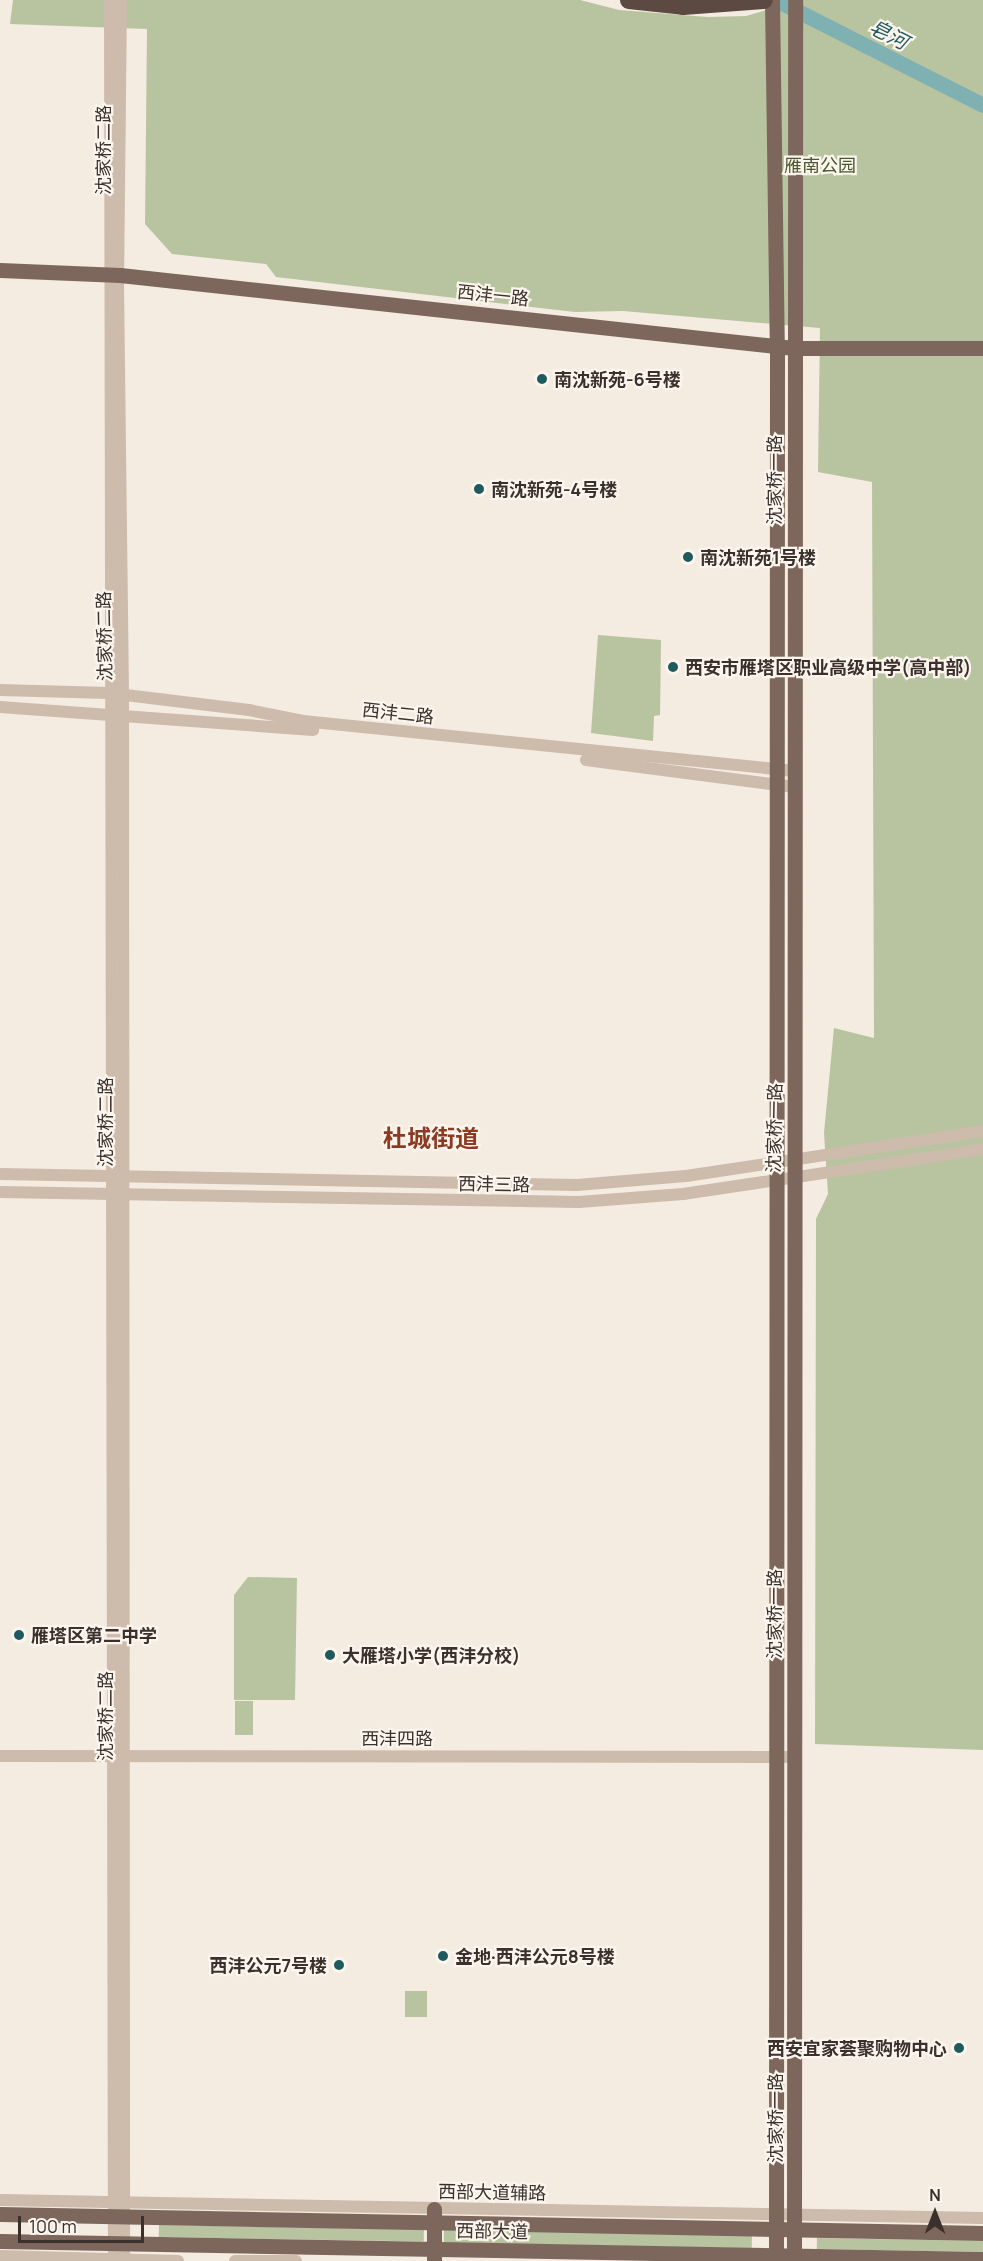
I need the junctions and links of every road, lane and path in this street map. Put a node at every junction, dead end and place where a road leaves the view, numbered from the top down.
1 (110, 0) edge
2 (121, 0) edge
3 (629, 0) edge
4 (764, 0) edge
5 (772, 0) edge
6 (795, 0) edge
7 (0, 270) edge
8 (0, 279) edge
9 (114, 280) junction
10 (983, 348) edge
11 (776, 351) junction
12 (794, 353) junction
13 (983, 357) edge
14 (0, 690) edge
15 (109, 693) junction
16 (123, 695) junction
17 (0, 707) edge
18 (115, 713) junction
19 (774, 768) junction
20 (794, 771) junction
21 (774, 785) junction
22 (794, 787) junction
23 (983, 1131) edge
24 (983, 1149) edge
25 (794, 1158) junction
26 (774, 1161) junction
27 (0, 1174) edge
28 (793, 1175) junction
29 (110, 1177) junction
30 (123, 1178) junction
31 (776, 1178) junction
32 (0, 1192) edge
33 (117, 1196) junction
34 (117, 1755) junction
35 (0, 1756) edge
36 (775, 1757) junction
37 (793, 1757) junction
38 (0, 2200) edge
39 (117, 2209) junction
40 (0, 2214) edge
41 (434, 2216) junction
42 (983, 2218) edge
43 (776, 2221) junction
44 (795, 2222) junction
45 (983, 2233) edge
46 (0, 2241) edge
47 (119, 2254) edge
48 (434, 2255) edge
49 (0, 2256) edge
50 (776, 2258) edge
51 (794, 2258) edge
52 (983, 2259) edge
53 (178, 2261) edge
54 (235, 2261) edge
55 (296, 2261) edge

1 - 9 street, 沈家桥二路
2 - 9 street, 沈家桥二路
3 - 4 highway
5 - 11 main road, 沈家桥一路
6 - 12 main road, 沈家桥一路
7 - 9 main road, 西沣一路
8 - 9 main road, 西沣一路
9 - 11 main road, 西沣一路
9 - 15 street, 沈家桥二路
9 - 16 street, 沈家桥二路
10 - 12 main road, 西沣一路
11 - 12 main road, 西沣一路
11 - 19 main road, 沈家桥一路
12 - 13 main road, 西沣一路
12 - 20 main road, 沈家桥一路
14 - 15 street, 西沣二路
15 - 16 street, 西沣二路
15 - 18 street, 沈家桥二路
16 - 18 street, 沈家桥二路
16 - 19 street, 西沣二路
17 - 18 street, 西沣二路
18 - 21 street, 西沣二路
18 - 29 street, 沈家桥二路
18 - 30 street, 沈家桥二路
19 - 20 street, 西沣二路
19 - 21 main road, 沈家桥一路
20 - 22 main road, 沈家桥一路
21 - 22 street, 西沣二路
21 - 26 main road, 沈家桥一路
22 - 25 main road, 沈家桥一路
23 - 25 street, 西沣三路
24 - 28 street, 西沣三路
25 - 26 street, 西沣三路
25 - 28 main road, 沈家桥一路
26 - 30 street, 西沣三路
26 - 31 main road, 沈家桥一路
27 - 29 street, 西沣三路
28 - 31 street, 西沣三路
28 - 37 main road, 沈家桥一路
29 - 30 street, 西沣三路
29 - 33 street, 沈家桥二路
30 - 33 street, 沈家桥二路
31 - 33 street, 西沣三路
31 - 36 main road, 沈家桥一路
32 - 33 street, 西沣三路
33 - 34 street, 沈家桥二路
34 - 35 street, 西沣四路
34 - 36 street, 西沣四路
34 - 39 street, 沈家桥二路
36 - 37 street, 西沣四路
36 - 43 main road, 沈家桥一路
37 - 44 main road, 沈家桥一路
38 - 39 street
39 - 40 main road, 西部大道
39 - 41 main road, 西部大道
39 - 47 street, 沈家桥二路
41 - 43 main road, 西部大道
41 - 48 main road
42 - 44 street
43 - 44 main road, 西部大道
43 - 50 main road, 沈家桥一路
44 - 45 main road, 西部大道
44 - 51 main road, 沈家桥一路
46 - 47 main road, 西部大道
47 - 48 main road, 西部大道
47 - 49 street
47 - 53 street
48 - 50 main road, 西部大道
50 - 51 main road, 西部大道
51 - 52 main road, 西部大道
54 - 55 street

